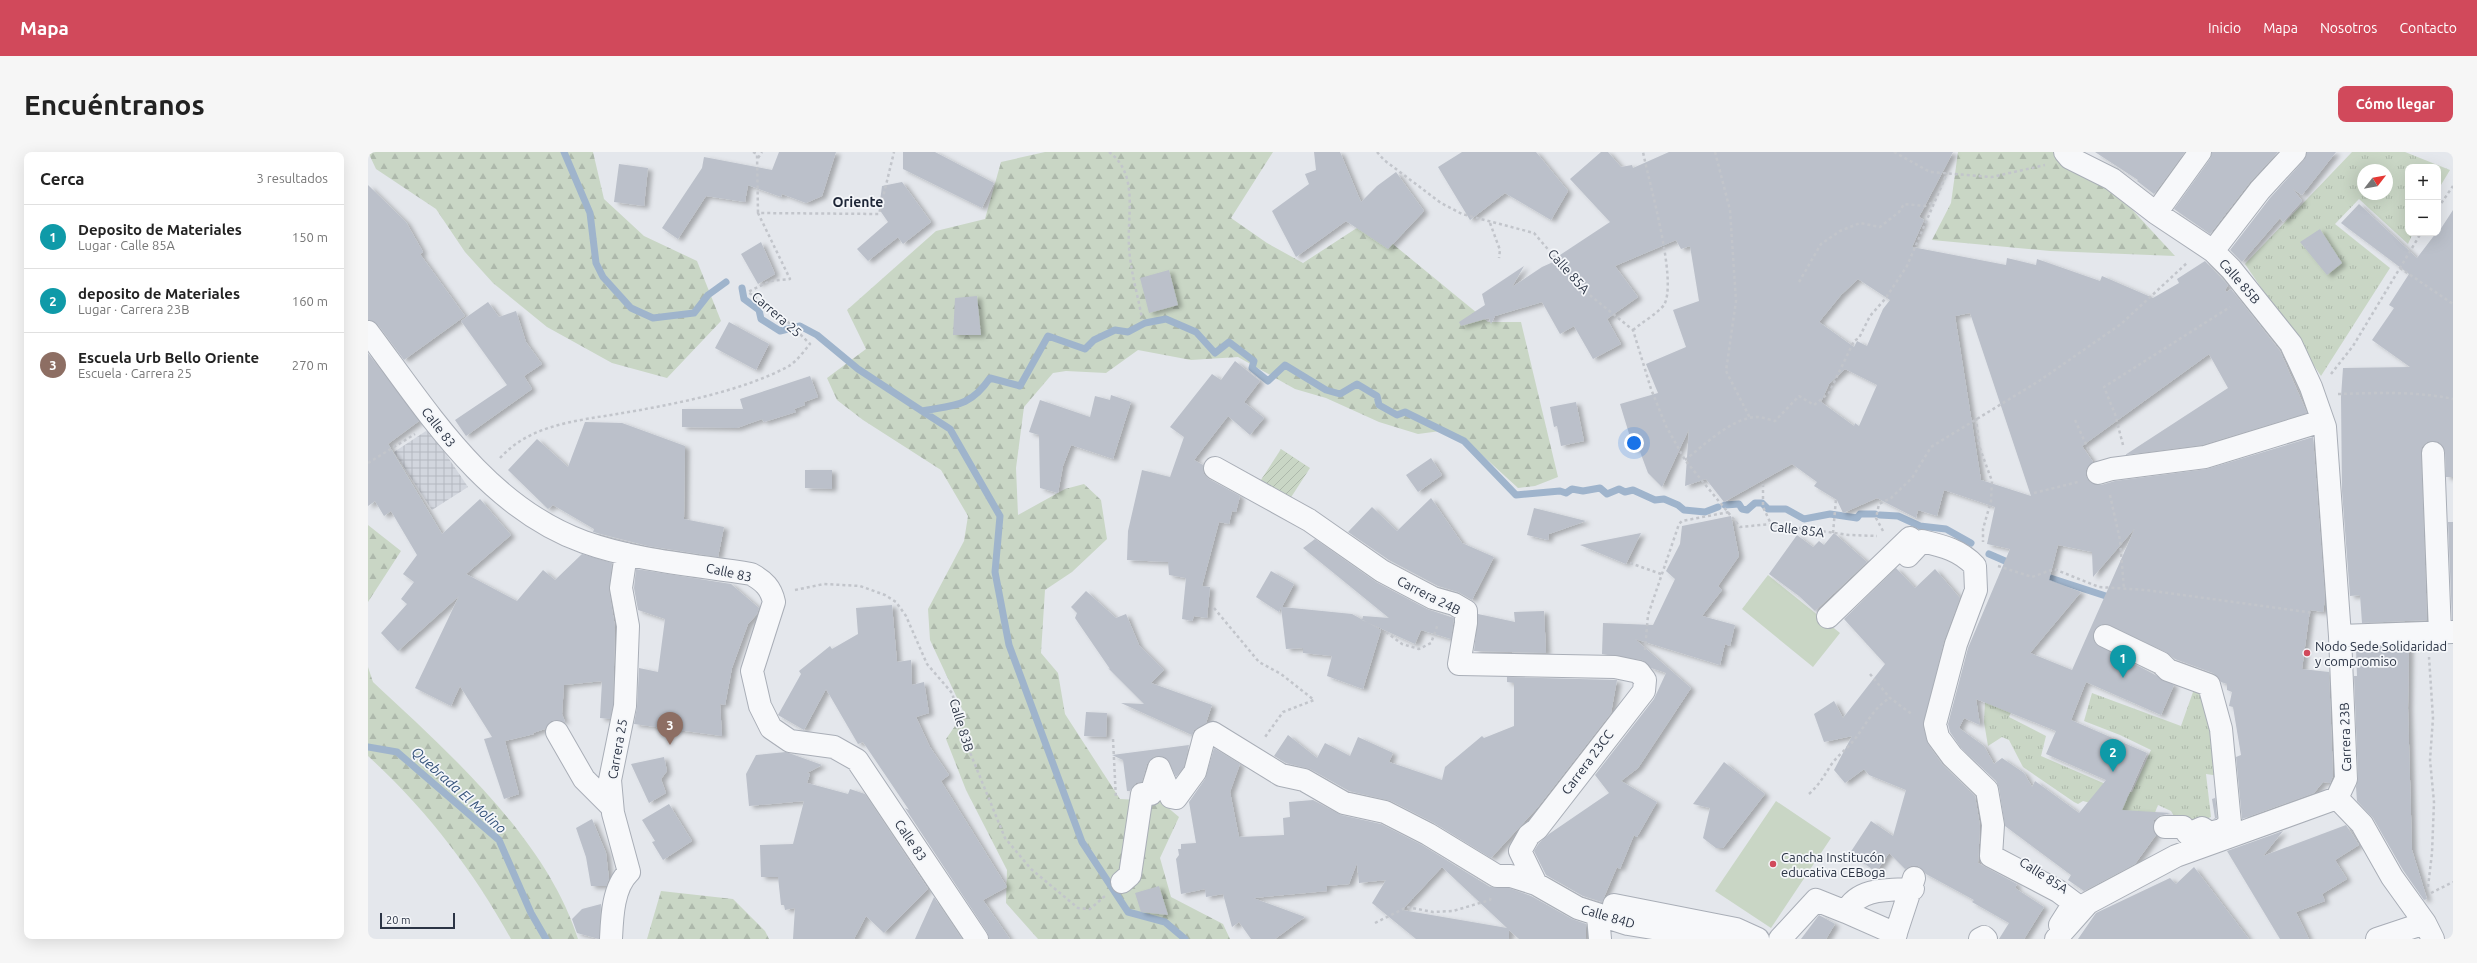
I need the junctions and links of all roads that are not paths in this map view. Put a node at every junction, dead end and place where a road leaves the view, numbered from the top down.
1 (2200, 152) edge
2 (2295, 152) edge
3 (2068, 155) edge
4 (2156, 213) junction
5 (2207, 248) junction
6 (368, 332) edge
7 (2324, 424) junction
8 (2433, 453) dead end
9 (1216, 468) dead end
10 (2098, 473) road end
11 (1902, 542) junction
12 (626, 554) junction
13 (1828, 617) dead end
14 (2339, 626) junction
15 (2447, 632) edge
16 (2105, 636) dead end
17 (1639, 672) joint
18 (2228, 716) dead end
19 (557, 732) dead end
20 (2337, 798) junction
21 (612, 807) junction
22 (2164, 827) dead end
23 (2237, 836) junction
24 (1122, 882) dead end
25 (1536, 884) junction
26 (2088, 903) junction
27 (1606, 910) junction
28 (1846, 912) junction
29 (2429, 931) edge
30 (1895, 936) edge
31 (611, 939) edge
32 (977, 939) edge
33 (1600, 939) edge
34 (1722, 939) edge
35 (1758, 939) edge
36 (1780, 939) edge
37 (1980, 939) edge
38 (1986, 939) edge
39 (2047, 939) edge
40 (2056, 939) edge
41 (2377, 939) edge

1 - 4 street
2 - 5 street
3 - 4 street, Calle 85B
4 - 5 street, Calle 85B
5 - 7 street, Calle 85B
6 - 12 street, Calle 83
7 - 10 street
7 - 14 street, Carrera 23B
8 - 15 street
9 - 17 street, Carrera 24B
11 - 13 street
11 - 26 street, Calle 85A
11 - 39 street
12 - 21 street, Carrera 25
12 - 32 street, Calle 83
14 - 15 street
14 - 20 street, Carrera 23B
16 - 22 street
17 - 25 street, Carrera 23CC
18 - 23 street
19 - 21 street
20 - 23 street
20 - 29 street
21 - 31 street, Carrera 25
23 - 26 street
24 - 25 street, Calle 84D
25 - 27 street, Calle 84D
26 - 40 street
27 - 33 street
27 - 34 street, Calle 84D
27 - 35 street
28 - 30 street
28 - 30 street
28 - 36 street
29 - 41 street
37 - 38 street

